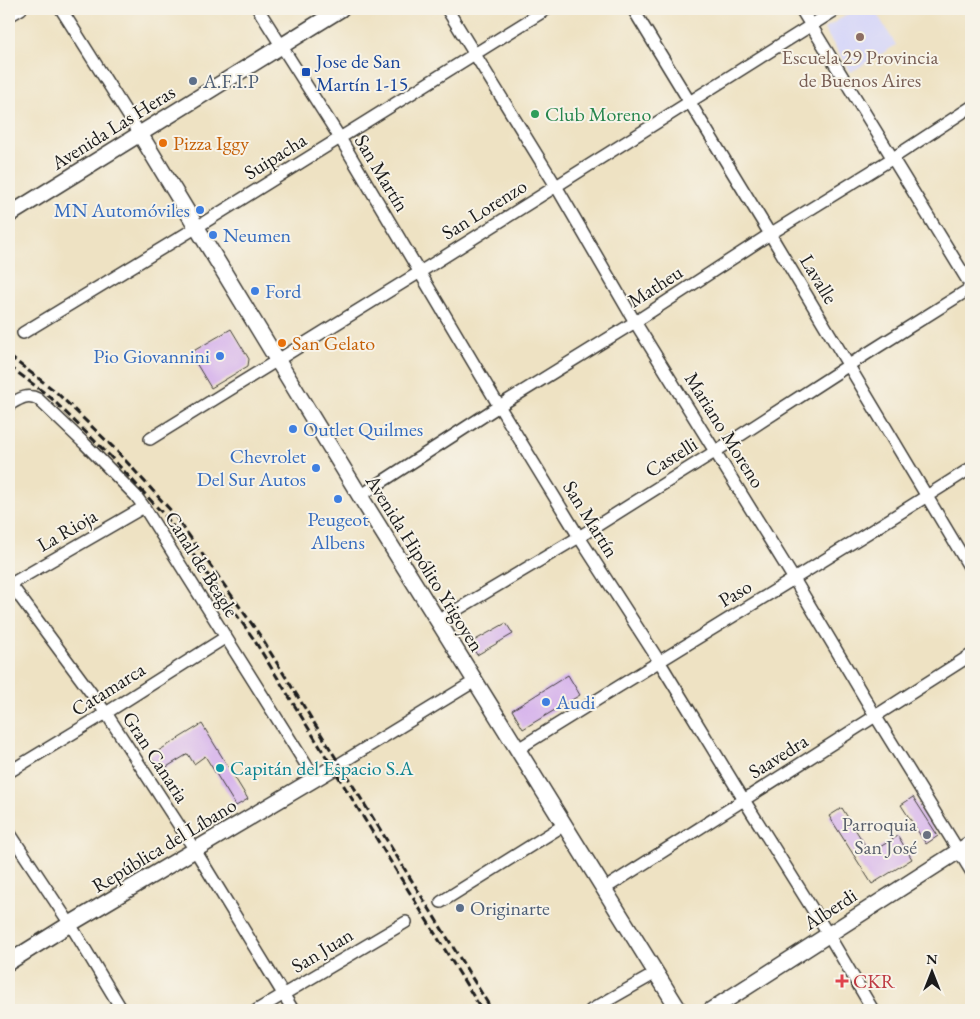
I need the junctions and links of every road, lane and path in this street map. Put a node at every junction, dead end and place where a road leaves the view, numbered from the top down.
1 (21, 9) edge
2 (62, 9) edge
3 (258, 9) edge
4 (341, 9) edge
5 (447, 9) edge
6 (547, 9) edge
7 (633, 9) edge
8 (801, 9) edge
9 (837, 9) edge
10 (9, 16) edge
11 (811, 25) junction
12 (281, 46) junction
13 (475, 55) junction
14 (690, 102) junction
15 (971, 107) edge
16 (140, 134) junction
17 (340, 138) junction
18 (893, 158) junction
19 (556, 186) junction
20 (9, 215) edge
21 (197, 228) junction
22 (770, 234) junction
23 (420, 272) junction
24 (971, 287) edge
25 (635, 322) junction
26 (23, 333) dead end
27 (277, 360) junction
28 (848, 365) junction
29 (9, 405) edge
30 (499, 406) junction
31 (150, 439) dead end
32 (716, 451) junction
33 (971, 468) edge
34 (360, 496) junction
35 (927, 496) junction
36 (144, 507) junction
37 (579, 537) junction
38 (971, 570) edge
39 (794, 579) junction
40 (9, 583) edge
41 (438, 620) junction
42 (226, 637) junction
43 (971, 655) edge
44 (659, 661) junction
45 (475, 681) junction
46 (106, 714) junction
47 (876, 717) junction
48 (518, 750) junction
49 (336, 766) joint
50 (9, 772) edge
51 (315, 779) junction
52 (744, 800) junction
53 (564, 825) junction
54 (9, 832) edge
55 (965, 847) edge
56 (195, 850) junction
57 (971, 871) edge
58 (604, 889) junction
59 (441, 902) dead end
60 (406, 922) dead end
61 (70, 924) junction
62 (828, 934) junction
63 (9, 962) edge
64 (656, 973) junction
65 (284, 995) junction
66 (122, 1010) edge
67 (258, 1010) edge
68 (293, 1010) edge
69 (591, 1010) edge
70 (679, 1010) edge
71 (711, 1010) edge
72 (873, 1010) edge

1 - 10 street
2 - 16 street
3 - 12 street, San Martín
4 - 12 street, Avenida Las Heras
5 - 13 street, Mariano Moreno
6 - 13 street, Suipacha
7 - 14 street, Lavalle
8 - 11 street
9 - 11 street, San Lorenzo
11 - 14 street, San Lorenzo
11 - 18 street
12 - 16 street, Avenida Las Heras
12 - 17 street, San Martín
13 - 17 street, Suipacha
13 - 19 street, Mariano Moreno
14 - 19 street, San Lorenzo
14 - 22 street, Lavalle
15 - 18 street, Matheu
16 - 20 street, Avenida Las Heras
16 - 21 street, Avenida Hipólito Yrigoyen
17 - 21 street, Suipacha
17 - 23 street, San Martín
18 - 22 street, Matheu
18 - 24 street
19 - 23 street, San Lorenzo
19 - 25 street, Mariano Moreno
21 - 26 street, Suipacha
21 - 27 street, Avenida Hipólito Yrigoyen
22 - 25 street, Matheu
22 - 28 street, Lavalle
23 - 27 street, San Lorenzo
23 - 30 street, San Martín
24 - 28 street, Castelli
25 - 30 street, Matheu
25 - 32 street, Mariano Moreno
27 - 31 street, San Lorenzo
27 - 34 street, Avenida Hipólito Yrigoyen
28 - 32 street, Castelli
28 - 35 street, Lavalle
29 - 36 street, Canal de Beagle
30 - 34 street, Matheu
30 - 37 street, San Martín
32 - 37 street, Castelli
32 - 39 street, Mariano Moreno
33 - 35 street, Paso
34 - 41 street, Avenida Hipólito Yrigoyen
35 - 38 street, Lavalle
35 - 39 street, Paso
36 - 40 street, La Rioja
36 - 42 street, Canal de Beagle
37 - 41 street, Castelli
37 - 44 street, San Martín
39 - 44 street, Paso
39 - 47 street, Mariano Moreno
40 - 46 street, Gran Canaria
41 - 45 street, Avenida Hipólito Yrigoyen
42 - 46 street, Catamarca
42 - 51 street, Canal de Beagle
43 - 47 street, Saavedra
44 - 48 street, Paso
44 - 52 street, San Martín
45 - 48 street, Avenida Hipólito Yrigoyen
45 - 49 street
46 - 50 street, Catamarca
46 - 56 street, Gran Canaria
47 - 52 street, Saavedra
47 - 55 street, Mariano Moreno
48 - 53 street, Avenida Hipólito Yrigoyen
49 - 51 street, República del Líbano
51 - 56 street, República del Líbano
52 - 58 street, Saavedra
52 - 62 street, San Martín
53 - 58 street, Avenida Hipólito Yrigoyen
53 - 59 street
54 - 61 street
55 - 57 street, Mariano Moreno
55 - 62 street, Alberdi
56 - 61 street, República del Líbano
56 - 65 street, Gran Canaria
58 - 64 street, Avenida Hipólito Yrigoyen
60 - 65 street, San Juan
61 - 63 street, República del Líbano
61 - 66 street
62 - 71 street, Alberdi
62 - 72 street, San Martín
64 - 69 street
64 - 70 street, Avenida Hipólito Yrigoyen
65 - 67 street, San Juan
65 - 68 street, Gran Canaria

